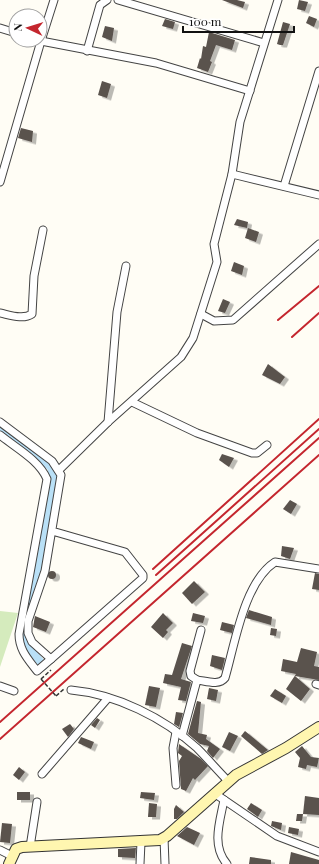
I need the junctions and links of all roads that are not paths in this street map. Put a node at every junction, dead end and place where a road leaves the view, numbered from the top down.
1 (54, 0) edge
2 (107, 0) edge
3 (118, 0) edge
4 (278, 0) edge
5 (48, 17) edge
6 (48, 42) edge
7 (264, 43) junction
8 (38, 48) edge
9 (87, 51) junction
10 (319, 71) edge
11 (316, 90) edge
12 (250, 91) junction
13 (232, 174) junction
14 (1, 178) edge
15 (284, 186) junction
16 (319, 195) edge
17 (43, 230) dead end
18 (319, 244) edge
19 (126, 266) dead end
20 (0, 313) edge
21 (201, 314) junction
22 (132, 402) junction
23 (108, 422) junction
24 (1, 425) edge
25 (0, 435) edge
26 (267, 445) dead end
27 (59, 470) junction
28 (52, 531) junction
29 (319, 569) edge
30 (201, 630) dead end
31 (51, 659) junction
32 (197, 680) junction
33 (0, 686) edge
34 (68, 689) road end
35 (14, 691) dead end
36 (108, 698) junction
37 (319, 727) edge
38 (179, 734) junction
39 (42, 774) dead end
40 (229, 782) junction
41 (176, 785) dead end
42 (214, 793) junction
43 (224, 800) junction
44 (36, 802) dead end
45 (164, 838) junction
46 (141, 842) junction
47 (30, 847) junction
48 (0, 850) edge
49 (319, 852) edge
50 (10, 860) edge
51 (140, 864) edge
52 (165, 864) edge
53 (227, 864) edge

1 - 5 street
2 - 9 street
3 - 7 street
4 - 7 street
6 - 9 street
7 - 12 street
8 - 14 street
9 - 12 street
10 - 11 street
11 - 15 street
12 - 13 street
13 - 15 street
13 - 21 street
15 - 16 street
17 - 20 street
18 - 21 street
19 - 23 street
21 - 22 street
22 - 23 street
22 - 26 street
23 - 27 street
24 - 27 street
25 - 31 street
27 - 28 street
28 - 31 street
28 - 31 street
29 - 32 street
30 - 32 street
32 - 38 street
33 - 35 street
34 - 36 street
36 - 38 street
36 - 39 street
37 - 40 street
38 - 40 street
38 - 41 street
40 - 42 street
42 - 43 street
42 - 45 street
43 - 49 street
43 - 53 street
44 - 47 street
45 - 46 street
45 - 52 street
46 - 47 street
46 - 51 street
47 - 50 street
48 - 50 street

